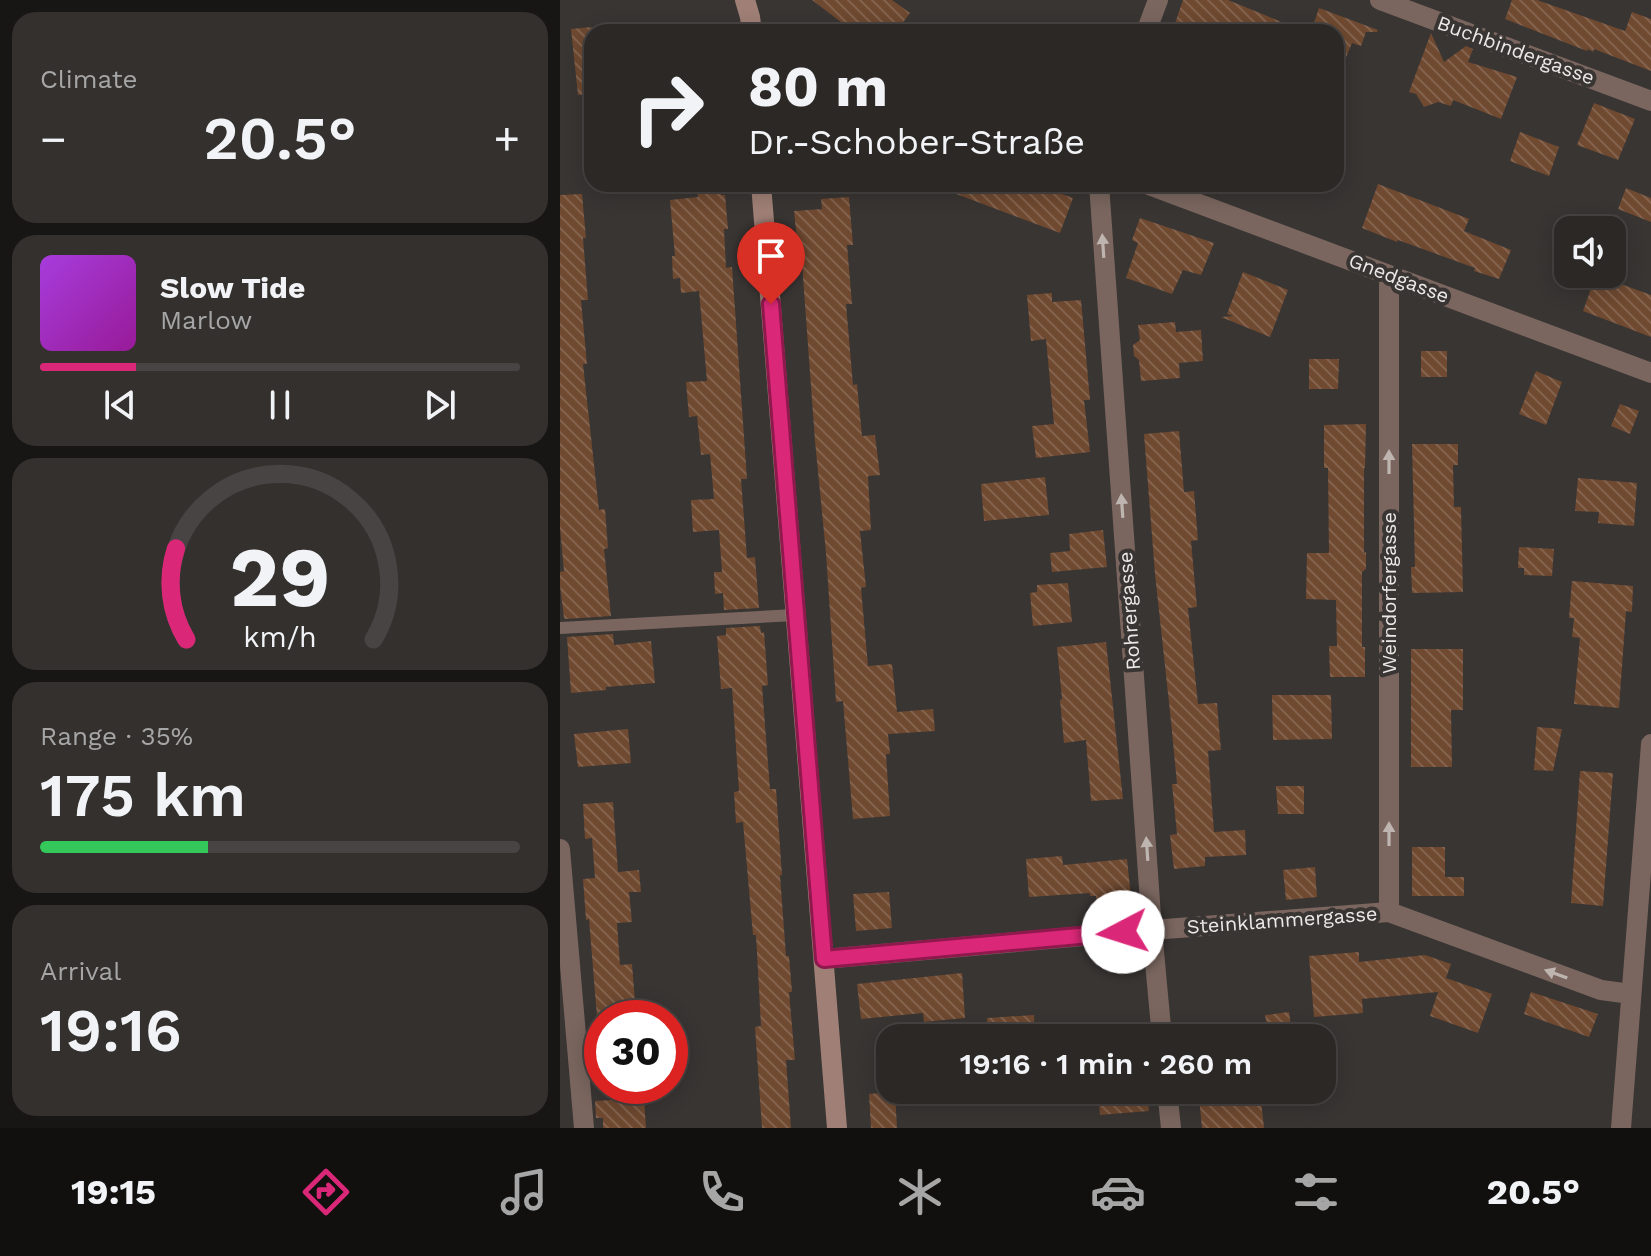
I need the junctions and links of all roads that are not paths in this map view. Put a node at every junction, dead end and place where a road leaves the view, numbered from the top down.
1 (745, 0) edge
2 (1158, 0) edge
3 (1380, 0) edge
4 (751, 24) edge
5 (1149, 24) edge
6 (1651, 101) edge
7 (762, 192) edge
8 (1100, 192) edge
9 (1167, 192) edge
10 (1389, 275) junction
11 (1651, 373) edge
12 (795, 615) junction
13 (560, 628) edge
14 (1651, 744) edge
15 (560, 849) edge
16 (1389, 912) junction
17 (1152, 930) junction
18 (824, 959) junction
19 (1631, 994) junction
20 (1161, 1024) edge
21 (1168, 1104) edge
22 (584, 1128) edge
23 (837, 1128) edge
24 (1171, 1128) edge
25 (1621, 1128) edge

1 - 4 street
2 - 5 street
3 - 6 street, Buchbindergasse
7 - 12 street
17 -> 8 street, Rohrergasse
9 - 10 street, Gnedgasse
10 - 11 street, Gnedgasse
16 -> 10 street, Weindorfergasse
12 - 13 lane
12 - 18 street
14 - 19 street
15 - 22 street
16 - 17 street, Steinklammergasse
19 -> 16 street, Steinklammergasse
17 - 18 street, Steinklammergasse
17 - 20 street, Rohrergasse
18 - 23 street
19 - 25 street
21 - 24 street

